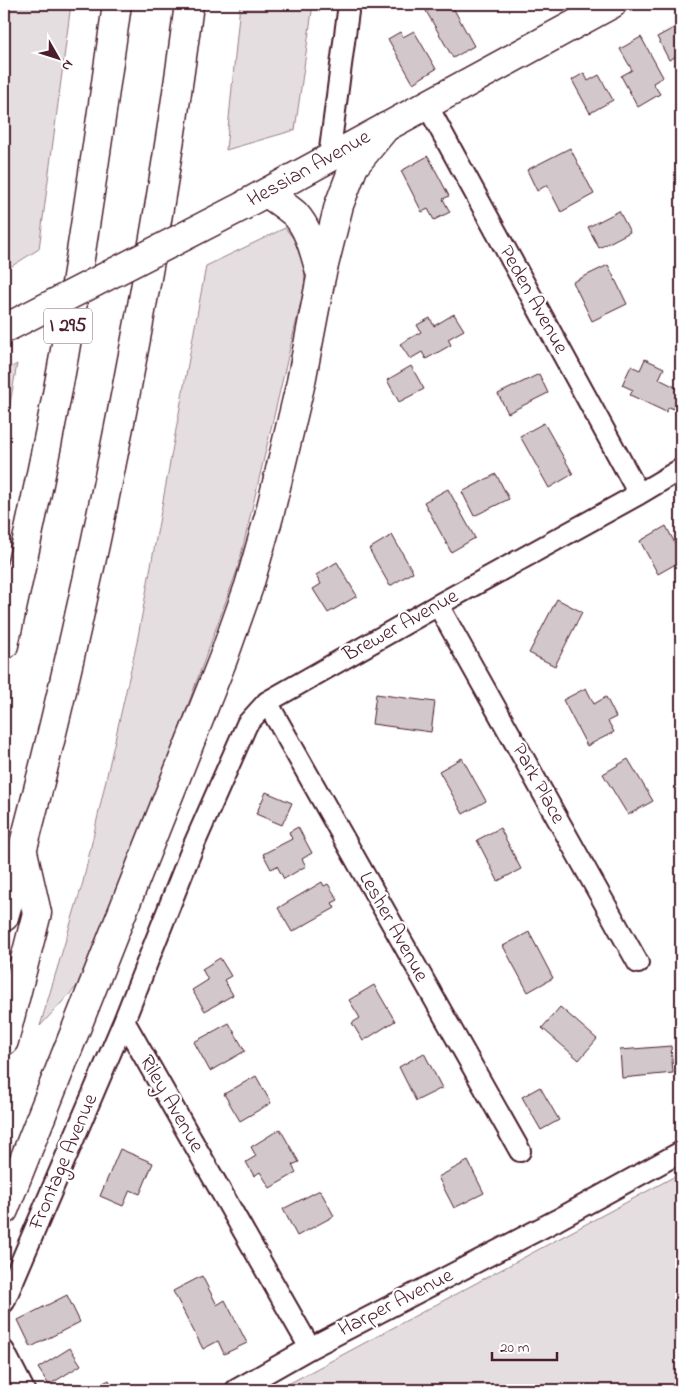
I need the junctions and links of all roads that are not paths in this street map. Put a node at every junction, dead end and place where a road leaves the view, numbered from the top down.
1 (117, 4) edge
2 (189, 4) edge
3 (349, 4) edge
4 (612, 4) edge
5 (427, 105) junction
6 (386, 127) junction
7 (329, 157) junction
8 (256, 199) junction
9 (321, 277) junction
10 (4, 329) edge
11 (681, 469) edge
12 (640, 494) junction
13 (438, 605) junction
14 (4, 646) edge
15 (266, 702) junction
16 (23, 851) junction
17 (4, 917) edge
18 (638, 963) dead end
19 (124, 1021) junction
20 (4, 1040) edge
21 (520, 1151) dead end
22 (681, 1152) edge
23 (4, 1210) edge
24 (4, 1302) edge
25 (310, 1348) junction
26 (4, 1351) edge
27 (24, 1390) edge
28 (236, 1390) edge

1 - 14 main road, I 295
2 - 16 main road
3 - 7 street
4 - 5 main road, Hessian Avenue
5 - 6 main road, Hessian Avenue
5 - 12 street, Peden Avenue
6 - 7 main road, Hessian Avenue
6 - 9 main road
7 - 8 main road, Hessian Avenue
8 - 9 main road
8 - 10 main road, Hessian Avenue, bridge
9 - 23 main road
11 - 12 street, Brewer Avenue
12 - 13 street, Brewer Avenue
13 - 15 street, Brewer Avenue
13 - 18 street, Park Place
15 - 19 street, Brewer Avenue
15 - 21 street, Lesher Avenue
16 - 17 main road
16 - 20 main road
19 - 24 street, Frontage Avenue
19 - 25 street, Riley Avenue
22 - 25 street, Harper Avenue
25 - 28 street, Harper Avenue
26 - 27 street

